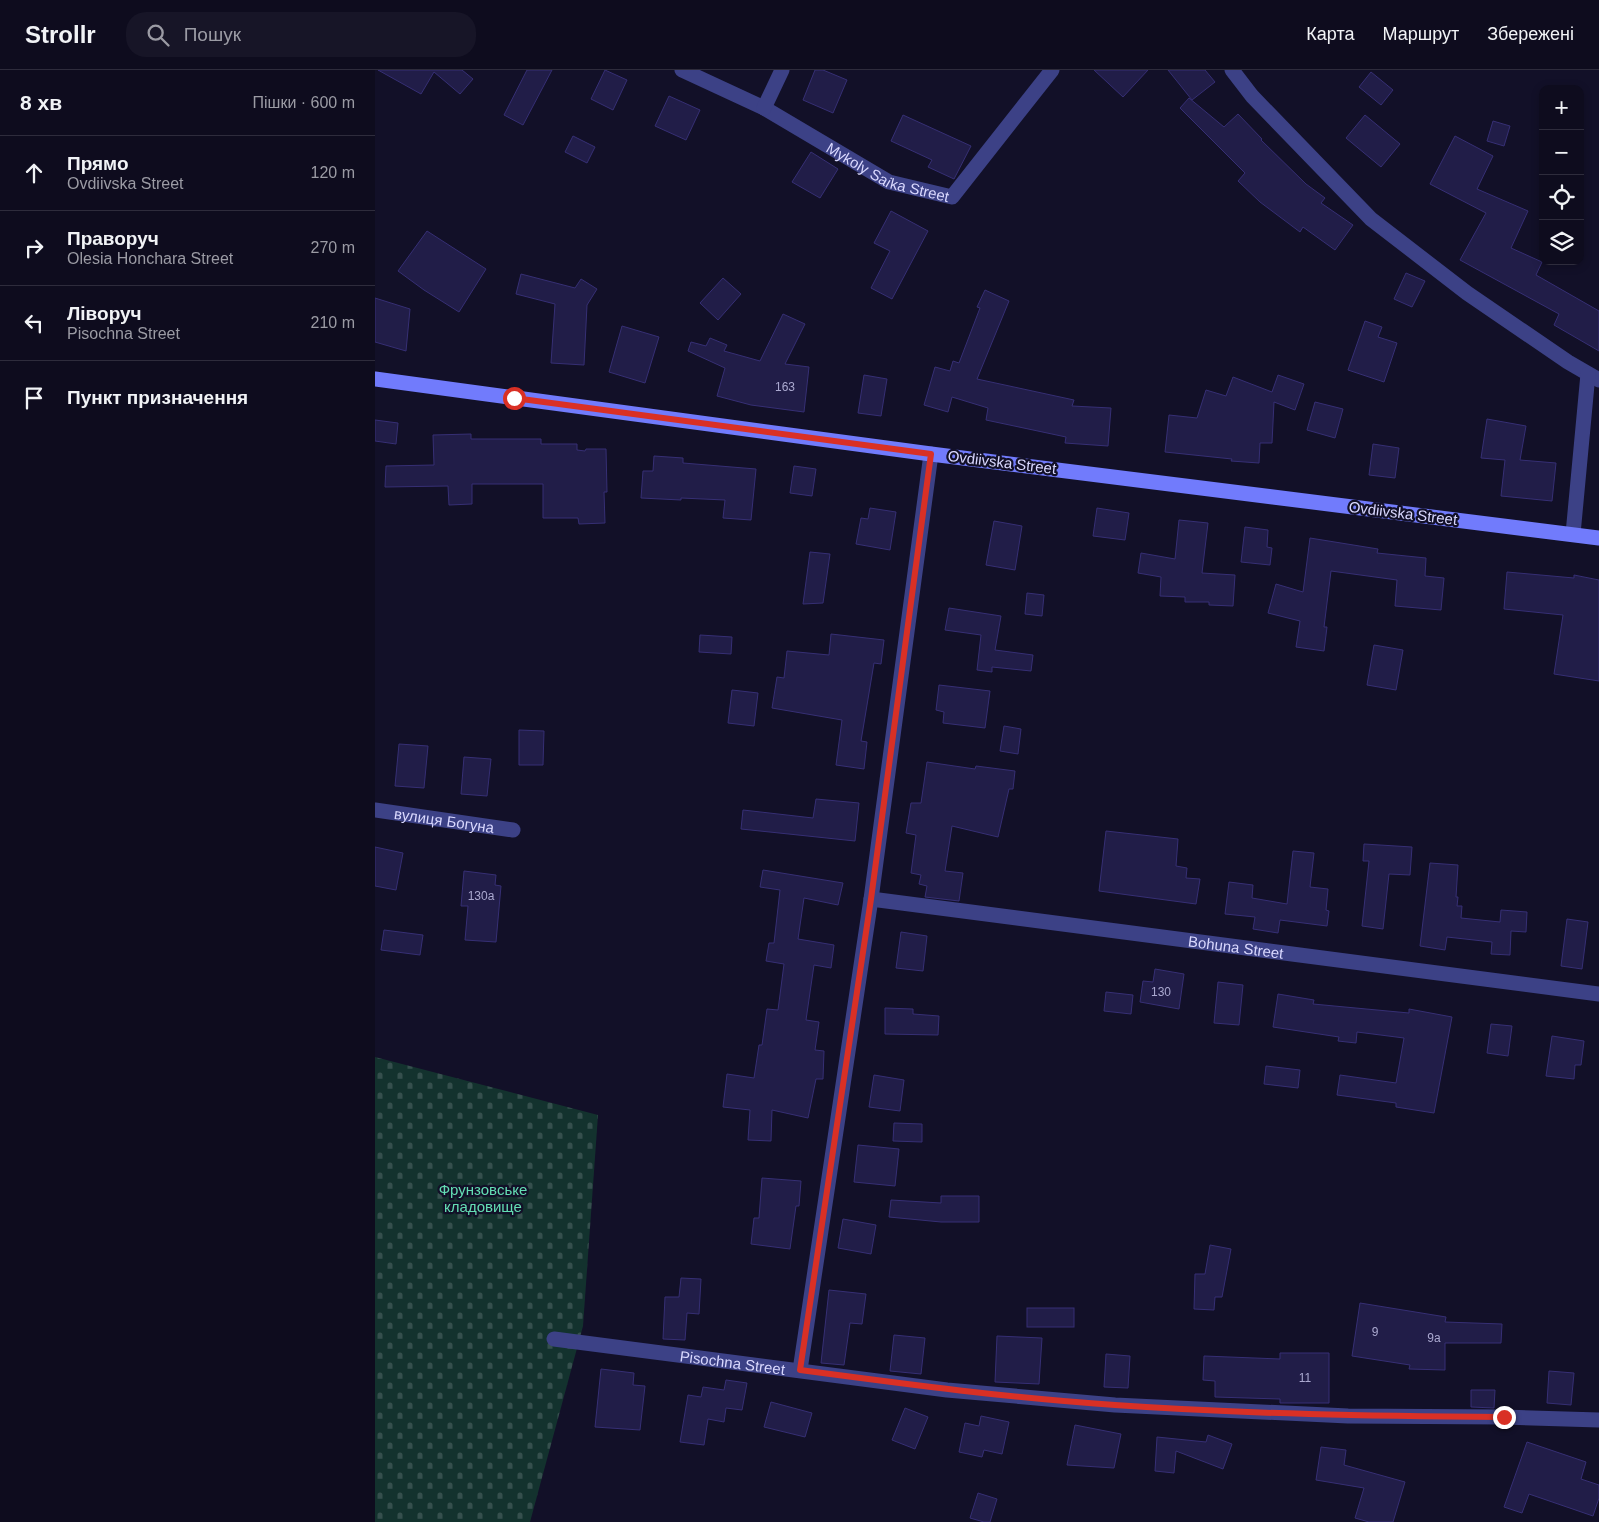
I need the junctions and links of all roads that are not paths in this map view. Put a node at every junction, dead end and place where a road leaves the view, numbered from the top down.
1 (682, 70) edge
2 (782, 70) edge
3 (1051, 70) edge
4 (1232, 70) edge
5 (764, 108) junction
6 (1594, 377) edge
7 (375, 379) edge
8 (931, 454) junction
9 (1573, 534) junction
10 (1599, 538) edge
11 (375, 810) edge
12 (513, 830) dead end
13 (871, 899) junction
14 (1599, 994) edge
15 (554, 1340) dead end
16 (800, 1370) junction
17 (1599, 1420) edge

1 - 5 street, Mykoly Saika Street
2 - 5 street
3 - 5 street, Mykoly Saika Street
4 - 6 street
6 - 9 street
7 - 8 main road, Ovdiivska Street
8 - 9 main road, Ovdiivska Street
8 - 13 street
9 - 10 main road, Ovdiivska Street
11 - 12 street, вулиця Богуна
13 - 14 street, Bohuna Street
13 - 16 street
15 - 16 street, Pisochna Street
16 - 17 street, Pisochna Street

